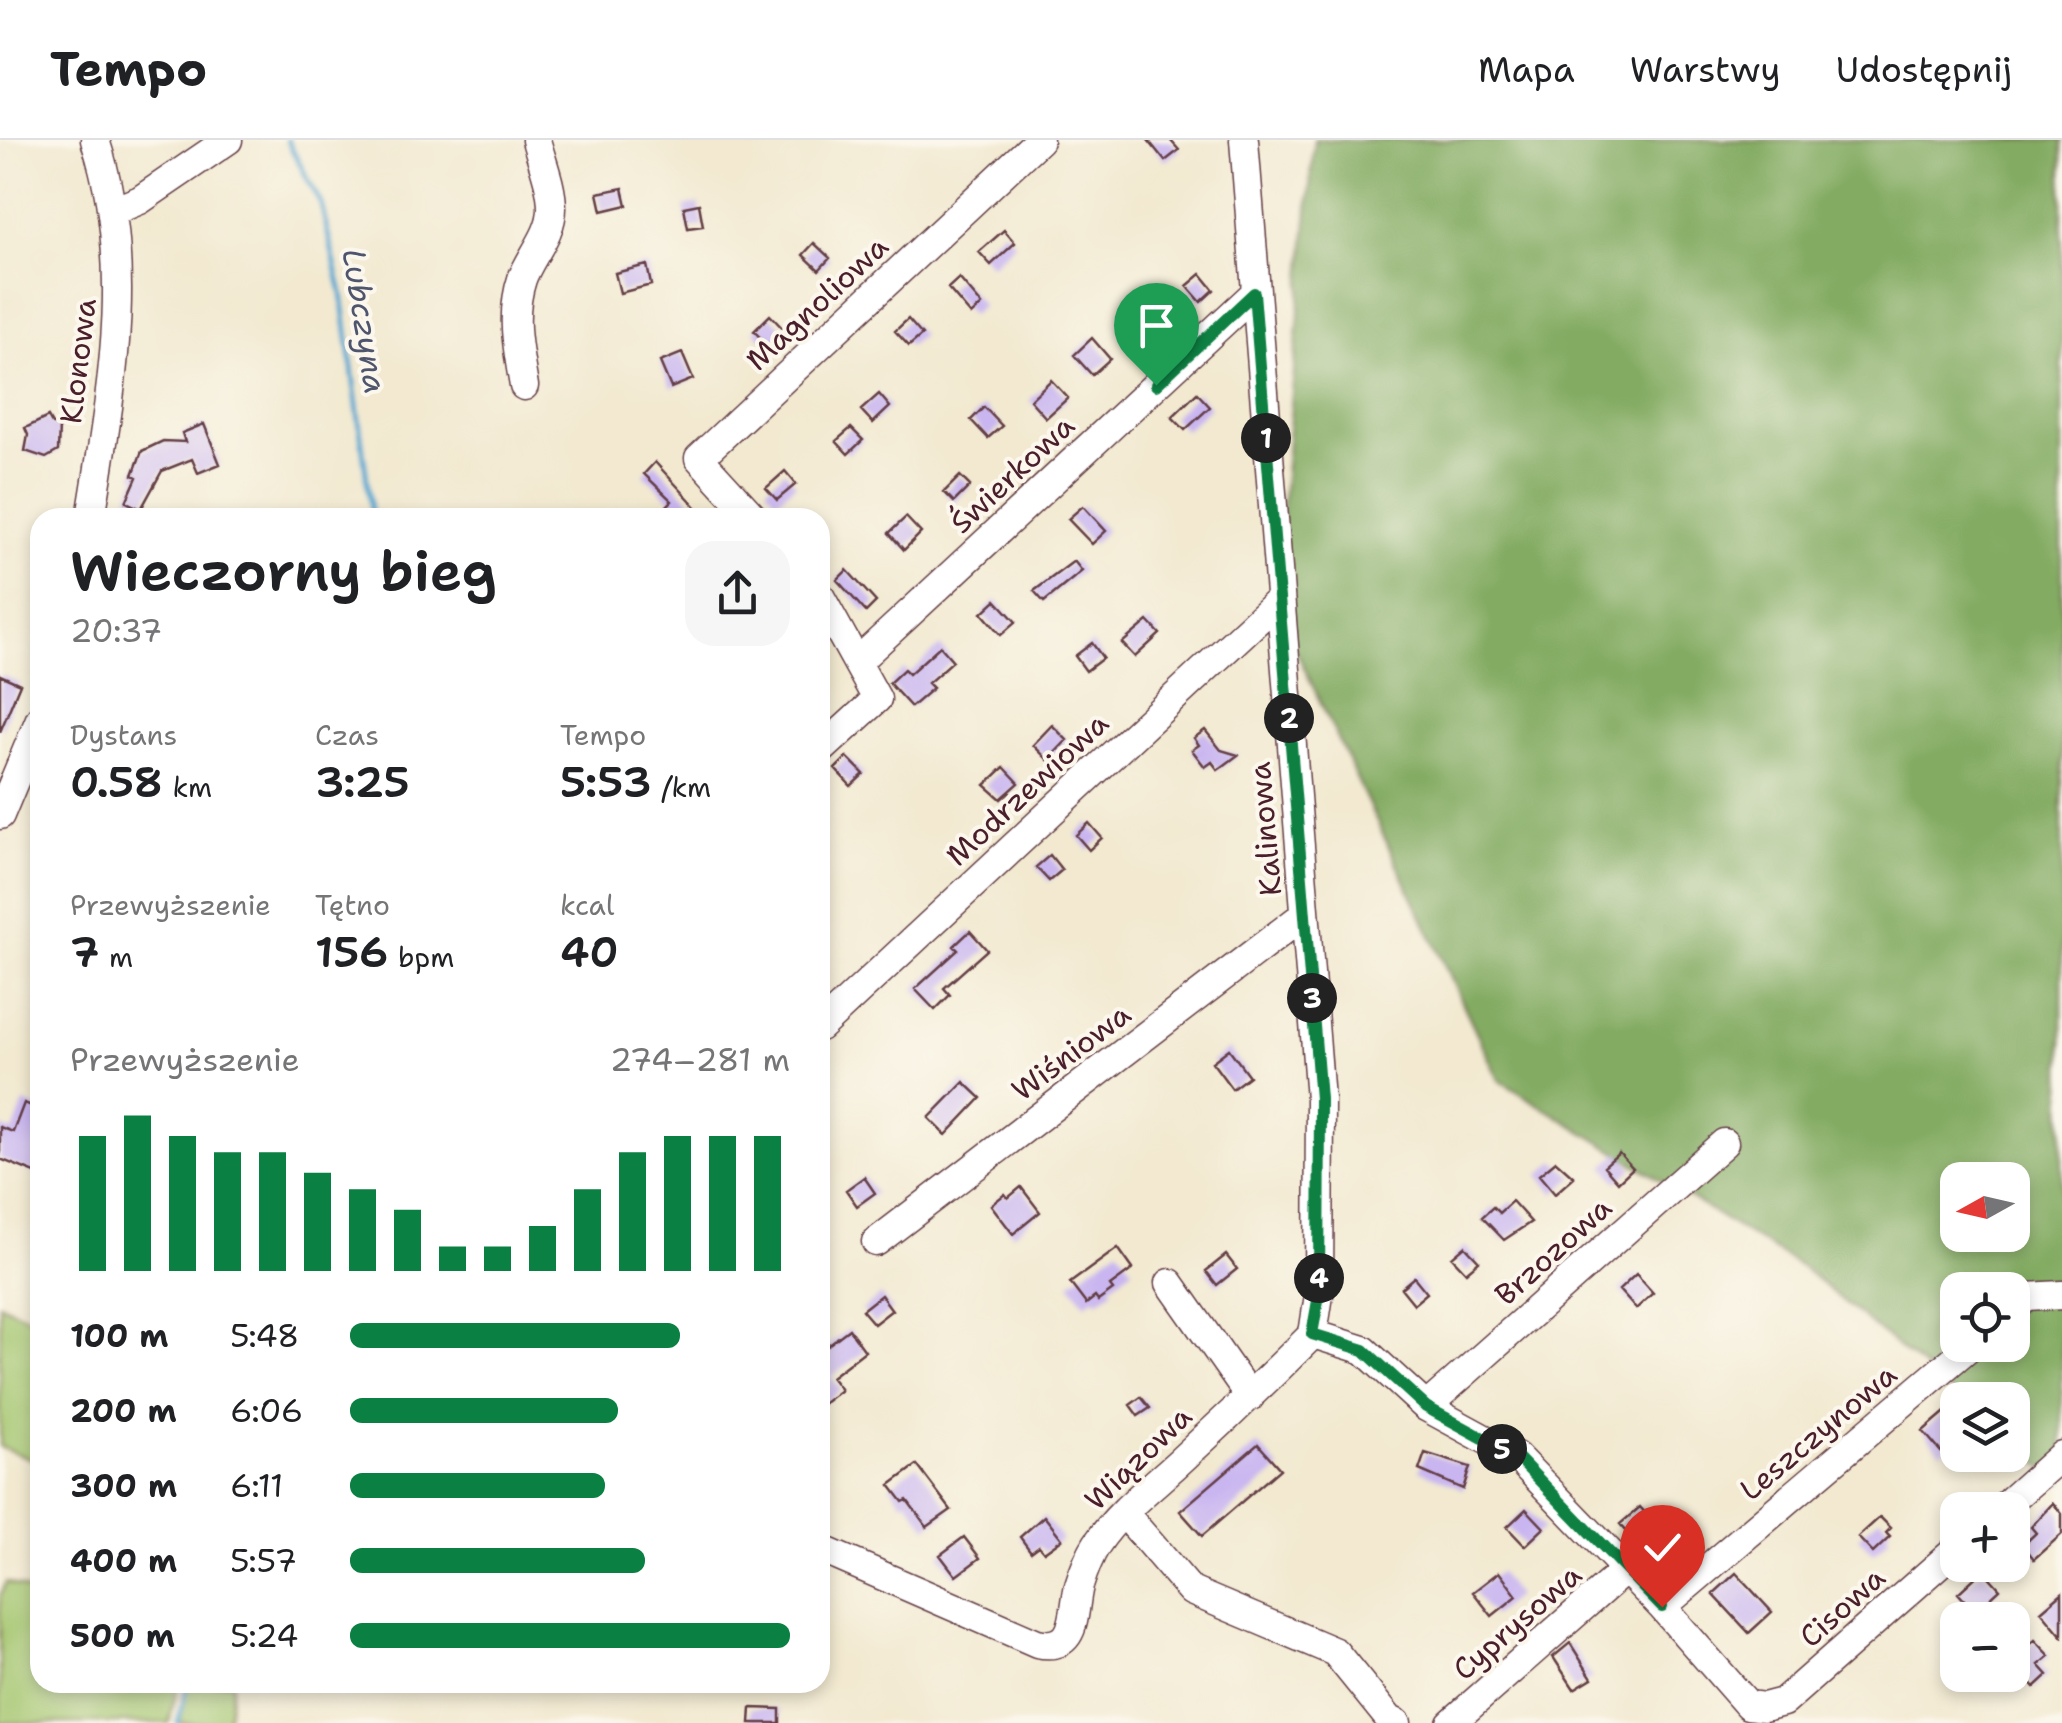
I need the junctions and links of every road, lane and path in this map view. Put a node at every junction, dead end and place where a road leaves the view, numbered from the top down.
1 (95, 140) edge
2 (228, 140) edge
3 (536, 140) edge
4 (1039, 140) edge
5 (1244, 140) edge
6 (114, 211) junction
7 (1254, 293) junction
8 (524, 386) dead end
9 (93, 508) edge
10 (745, 508) edge
11 (1279, 600) junction
12 (830, 613) edge
13 (858, 661) junction
14 (830, 742) edge
15 (30, 743) edge
16 (0, 815) edge
17 (1305, 914) junction
18 (830, 1018) edge
19 (1724, 1142) dead end
20 (876, 1242) dead end
21 (1170, 1284) dead end
22 (2062, 1295) edge
23 (2030, 1297) edge
24 (1312, 1334) junction
25 (1950, 1362) edge
26 (1250, 1397) junction
27 (1426, 1407) junction
28 (2062, 1455) edge
29 (2020, 1492) edge
30 (1124, 1513) junction
31 (830, 1553) edge
32 (1940, 1564) edge
33 (1625, 1570) junction
34 (1662, 1607) junction
35 (1397, 1723) edge
36 (1451, 1723) edge

1 - 6 street, Klonowa
2 - 6 street
3 - 8 street
4 - 10 street, Magnoliowa
5 - 7 street, Kalinowa
6 - 9 street, Klonowa
7 - 11 street, Kalinowa
7 - 13 street, Świerkowa
11 - 17 street, Kalinowa
11 - 18 street, Modrzewiowa
12 - 13 street
13 - 14 street
15 - 16 street
17 - 20 street, Wiśniowa
17 - 24 street, Kalinowa
19 - 27 street, Brzozowa
21 - 26 street
22 - 23 street
24 - 26 street, Wiązowa
24 - 27 street
25 - 34 street, Leszczynowa
26 - 30 street, Wiązowa
27 - 33 street
28 - 29 street
30 - 31 street, Wiązowa
30 - 35 street
32 - 34 street, Cisowa
33 - 34 street
33 - 36 street, Cyprysowa

